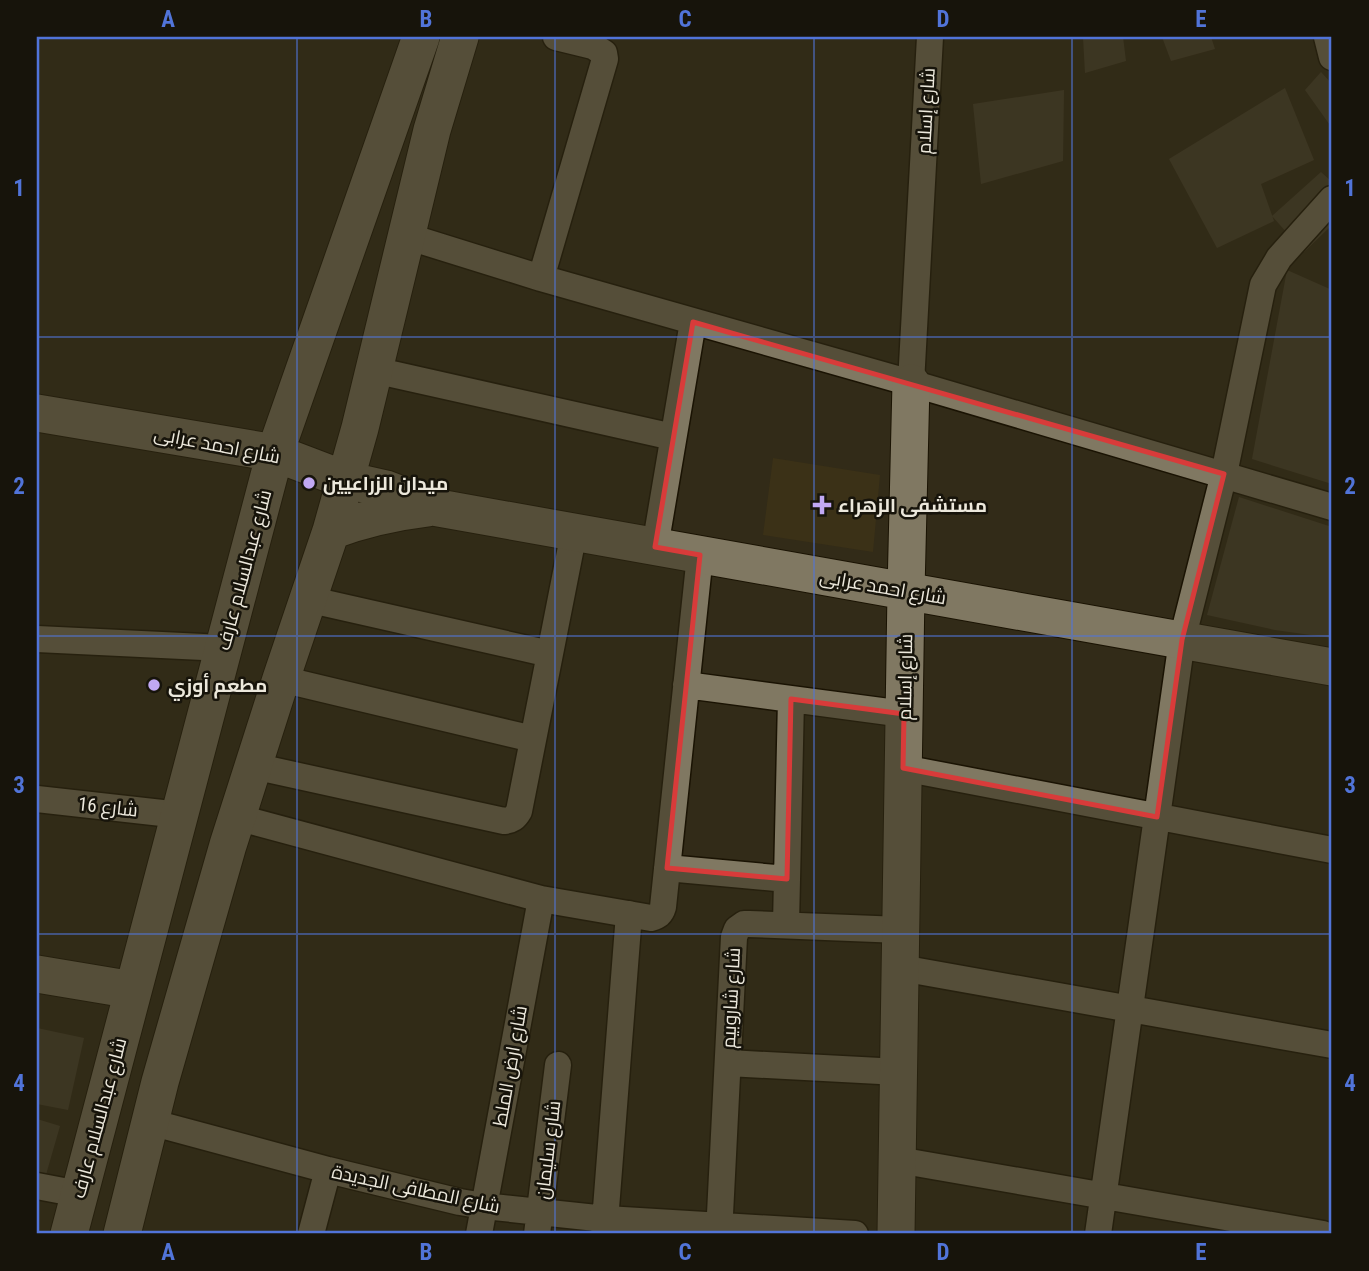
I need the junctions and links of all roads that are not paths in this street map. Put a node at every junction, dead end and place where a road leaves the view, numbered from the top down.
1 (421, 37) edge
2 (460, 37) edge
3 (556, 37) edge
4 (930, 37) edge
5 (1327, 37) edge
6 (1332, 57) edge
7 (1332, 199) edge
8 (406, 236) junction
9 (541, 278) junction
10 (693, 322) junction
11 (374, 370) junction
12 (911, 383) junction
13 (37, 413) edge
14 (673, 438) junction
15 (275, 453) junction
16 (1224, 474) junction
17 (346, 480) junction
18 (433, 507) junction
19 (1332, 507) edge
20 (331, 531) junction
21 (574, 532) junction
22 (655, 547) junction
23 (699, 555) junction
24 (906, 591) junction
25 (307, 599) junction
26 (37, 639) edge
27 (1182, 640) junction
28 (224, 648) junction
29 (550, 654) junction
30 (1332, 667) edge
31 (281, 679) junction
32 (686, 685) junction
33 (791, 699) junction
34 (904, 714) junction
35 (533, 739) junction
36 (253, 766) junction
37 (903, 768) junction
38 (37, 799) edge
39 (180, 815) junction
40 (236, 817) junction
41 (1157, 817) junction
42 (1332, 850) edge
43 (667, 868) junction
44 (787, 879) junction
45 (541, 898) junction
46 (629, 914) junction
47 (786, 925) junction
48 (901, 930) junction
49 (901, 968) junction
50 (37, 974) edge
51 (133, 990) junction
52 (1130, 1009) junction
53 (1332, 1045) edge
54 (728, 1063) junction
55 (558, 1065) dead end
56 (899, 1072) junction
57 (150, 1122) junction
58 (898, 1160) junction
59 (328, 1170) junction
60 (37, 1186) edge
61 (79, 1194) junction
62 (1104, 1196) junction
63 (484, 1206) junction
64 (539, 1223) edge
65 (605, 1226) edge
66 (719, 1230) edge
67 (69, 1234) edge
68 (122, 1234) edge
69 (311, 1234) edge
70 (479, 1234) edge
71 (855, 1234) edge
72 (897, 1234) edge
73 (1098, 1234) edge
74 (1324, 1234) edge

1 - 15 main road, شارع عبدالسلام عارف
2 - 8 main road
3 - 9 street
4 - 12 street, شارع إسلام
5 - 6 street
7 - 16 street
8 - 9 street
8 - 11 main road
9 - 10 street
10 - 12 street
10 - 14 street
11 - 14 street
11 - 17 main road
12 - 16 street
12 - 24 main road, شارع إسلام
13 - 15 main road, شارع احمد عرابى
14 - 22 street
15 - 17 main road, شارع احمد عرابى
15 - 28 main road, شارع عبدالسلام عارف
16 - 19 street
16 - 27 street
17 - 18 main road, شارع احمد عرابى
17 - 20 main road
18 - 20 main road, شارع احمد عرابى
18 - 21 main road, شارع احمد عرابى
20 - 25 main road
21 - 22 main road, شارع احمد عرابى
21 - 29 street
22 - 23 main road, شارع احمد عرابى
23 - 24 main road, شارع احمد عرابى
23 - 32 street
24 - 27 main road, شارع احمد عرابى
24 - 34 main road, شارع إسلام
25 - 29 street
25 - 31 main road
26 - 28 street
27 - 30 main road, شارع احمد عرابى
27 - 41 street
28 - 39 main road, شارع عبدالسلام عارف
29 - 35 street
31 - 35 street
31 - 36 main road
32 - 33 street
32 - 43 street
33 - 34 street
33 - 44 street
34 - 37 main road, شارع إسلام
35 - 36 street
36 - 40 main road
37 - 41 street
37 - 48 main road, شارع إسلام
38 - 39 street, شارع 16
39 - 51 main road, شارع عبدالسلام عارف
40 - 45 street
40 - 57 main road
41 - 42 street
41 - 52 street
43 - 44 street
43 - 46 street
44 - 47 street
45 - 46 street
45 - 63 street, شارع ارض الملط
46 - 65 street
47 - 48 street, شارع شاروبيم
47 - 54 street, شارع شاروبيم
48 - 49 main road, شارع إسلام
49 - 52 street
49 - 56 main road, شارع إسلام
50 - 51 main road
51 - 61 main road, شارع عبدالسلام عارف
52 - 53 street
52 - 62 street
54 - 56 street
54 - 66 street, شارع شاروبيم
55 - 64 street, شارع سليمان
56 - 58 main road, شارع إسلام
57 - 59 street, شارع المطافى الجديدة
57 - 68 main road
58 - 62 street
58 - 72 main road, شارع إسلام
59 - 63 street, شارع المطافى الجديدة
59 - 69 street
60 - 61 street
61 - 67 main road, شارع عبدالسلام عارف
62 - 73 street
62 - 74 street
63 - 64 street, شارع المطافى الجديدة
63 - 70 street, شارع ارض الملط
64 - 65 street, شارع المطافى الجديدة
65 - 66 street, شارع المطافى الجديدة
66 - 71 street, شارع المطافى الجديدة

